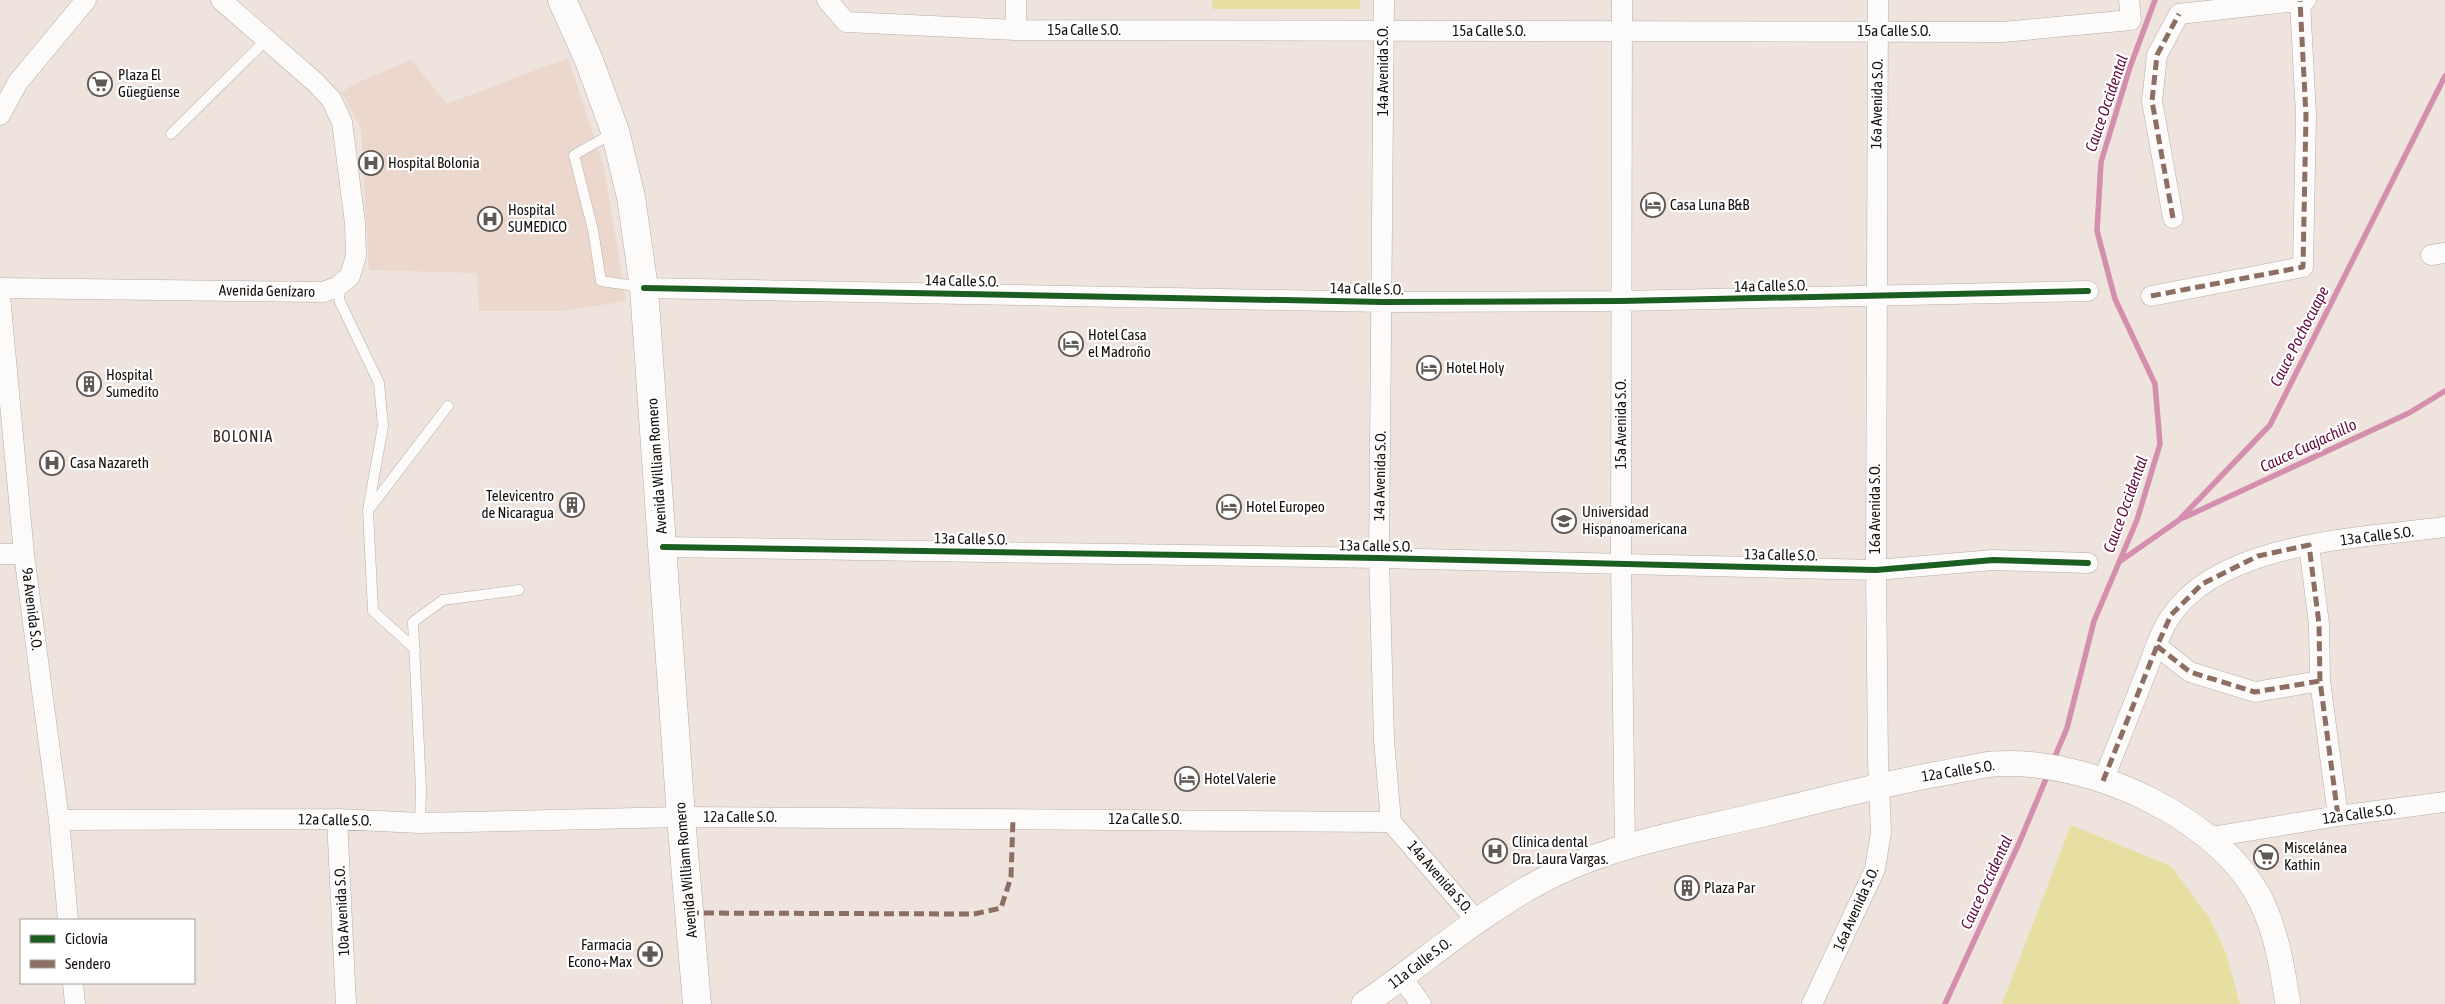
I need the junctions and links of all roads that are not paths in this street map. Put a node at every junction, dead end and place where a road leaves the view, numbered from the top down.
1 (86, 0) edge
2 (221, 0) edge
3 (562, 0) edge
4 (827, 0) edge
5 (1016, 0) edge
6 (1384, 0) edge
7 (1622, 0) edge
8 (1878, 0) edge
9 (2129, 0) edge
10 (2306, 0) edge
11 (2300, 1) edge
12 (1016, 30) junction
13 (1622, 31) junction
14 (1878, 31) junction
15 (1384, 32) junction
16 (266, 40) junction
17 (0, 115) edge
18 (615, 131) junction
19 (171, 134) dead end
20 (2173, 218) dead end
21 (337, 287) junction
22 (0, 288) edge
23 (644, 288) junction
24 (2088, 291) dead end
25 (0, 296) edge
26 (1875, 296) junction
27 (2151, 296) dead end
28 (1621, 301) junction
29 (1383, 302) junction
30 (448, 406) dead end
31 (368, 510) junction
32 (2445, 527) edge
33 (2309, 545) junction
34 (663, 547) junction
35 (0, 554) edge
36 (24, 554) junction
37 (1379, 558) junction
38 (1621, 564) junction
39 (2088, 564) dead end
40 (1876, 570) junction
41 (518, 590) dead end
42 (2157, 646) junction
43 (415, 649) junction
44 (2320, 681) junction
45 (2103, 781) junction
46 (1880, 785) junction
47 (2445, 802) edge
48 (2338, 816) junction
49 (681, 817) junction
50 (338, 819) junction
51 (59, 820) junction
52 (1391, 822) junction
53 (420, 823) junction
54 (2211, 837) junction
55 (1625, 848) junction
56 (68, 919) edge
57 (1476, 920) junction
58 (1402, 978) junction
59 (73, 984) edge
60 (75, 1004) edge
61 (346, 1004) edge
62 (697, 1004) edge
63 (1364, 1004) edge
64 (1421, 1004) edge
65 (1812, 1004) edge
66 (2288, 1004) edge

1 - 17 street
2 - 16 street, Avenida Genízaro
3 - 18 main road, Avenida William Romero
4 - 12 street, 15a Calle S.O.
5 - 12 street
6 - 15 street, 14a Avenida S.O.
7 - 13 street, 15a Avenida S.O.
8 - 14 street, 16a Avenida S.O.
9 - 14 street, 15a Calle S.O.
10 - 11 street
11 - 20 street
11 - 27 street
12 - 15 street, 15a Calle S.O.
13 - 14 street, 15a Calle S.O.
13 - 15 street, 15a Calle S.O.
13 - 28 street, 15a Avenida S.O.
14 - 26 street, 16a Avenida S.O.
15 - 29 street, 14a Avenida S.O.
16 - 19 lane
16 - 21 street, Avenida Genízaro
18 - 23 main road, Avenida William Romero
18 - 23 lane
21 - 22 street, Avenida Genízaro
21 - 31 lane
23 - 29 street, 14a Calle S.O.
23 - 34 main road, Avenida William Romero
24 - 26 street, 14a Calle S.O.
25 - 36 street, 9a Avenida S.O.
26 - 28 street, 14a Calle S.O.
26 - 40 street, 16a Avenida S.O.
28 - 29 street, 14a Calle S.O.
28 - 38 street, 15a Avenida S.O.
29 - 37 street, 14a Avenida S.O.
30 - 31 lane
31 - 43 lane
32 - 33 street, 13a Calle S.O.
33 - 42 street, 13a Calle S.O.
33 - 44 street
34 - 37 street, 13a Calle S.O.
34 - 49 main road, Avenida William Romero
35 - 36 street
36 - 51 street, 9a Avenida S.O.
37 - 38 street, 13a Calle S.O.
37 - 52 street, 14a Avenida S.O.
38 - 40 street, 13a Calle S.O.
38 - 55 street, 15a Avenida S.O.
39 - 40 street, 13a Calle S.O.
40 - 46 street, 16a Avenida S.O.
41 - 43 lane
42 - 44 street
42 - 45 street, 13a Calle S.O.
43 - 53 lane
44 - 48 street
45 - 46 street, 12a Calle S.O.
45 - 54 street, 12a Calle S.O.
46 - 55 street, 12a Calle S.O.
46 - 65 street, 16a Avenida S.O.
47 - 48 street, 12a Calle S.O.
48 - 54 street, 12a Calle S.O.
49 - 52 street, 12a Calle S.O.
49 - 53 street, 12a Calle S.O.
49 - 62 main road, Avenida William Romero
50 - 51 street, 12a Calle S.O.
50 - 53 street, 12a Calle S.O.
50 - 61 street, 10a Avenida S.O.
51 - 56 street, 9a Avenida S.O.
52 - 57 street, 14a Avenida S.O.
54 - 66 street
55 - 57 street, 12a Calle S.O.
57 - 58 street, 11a Calle S.O.
58 - 63 street, 11a Calle S.O.
58 - 64 street
59 - 60 street

